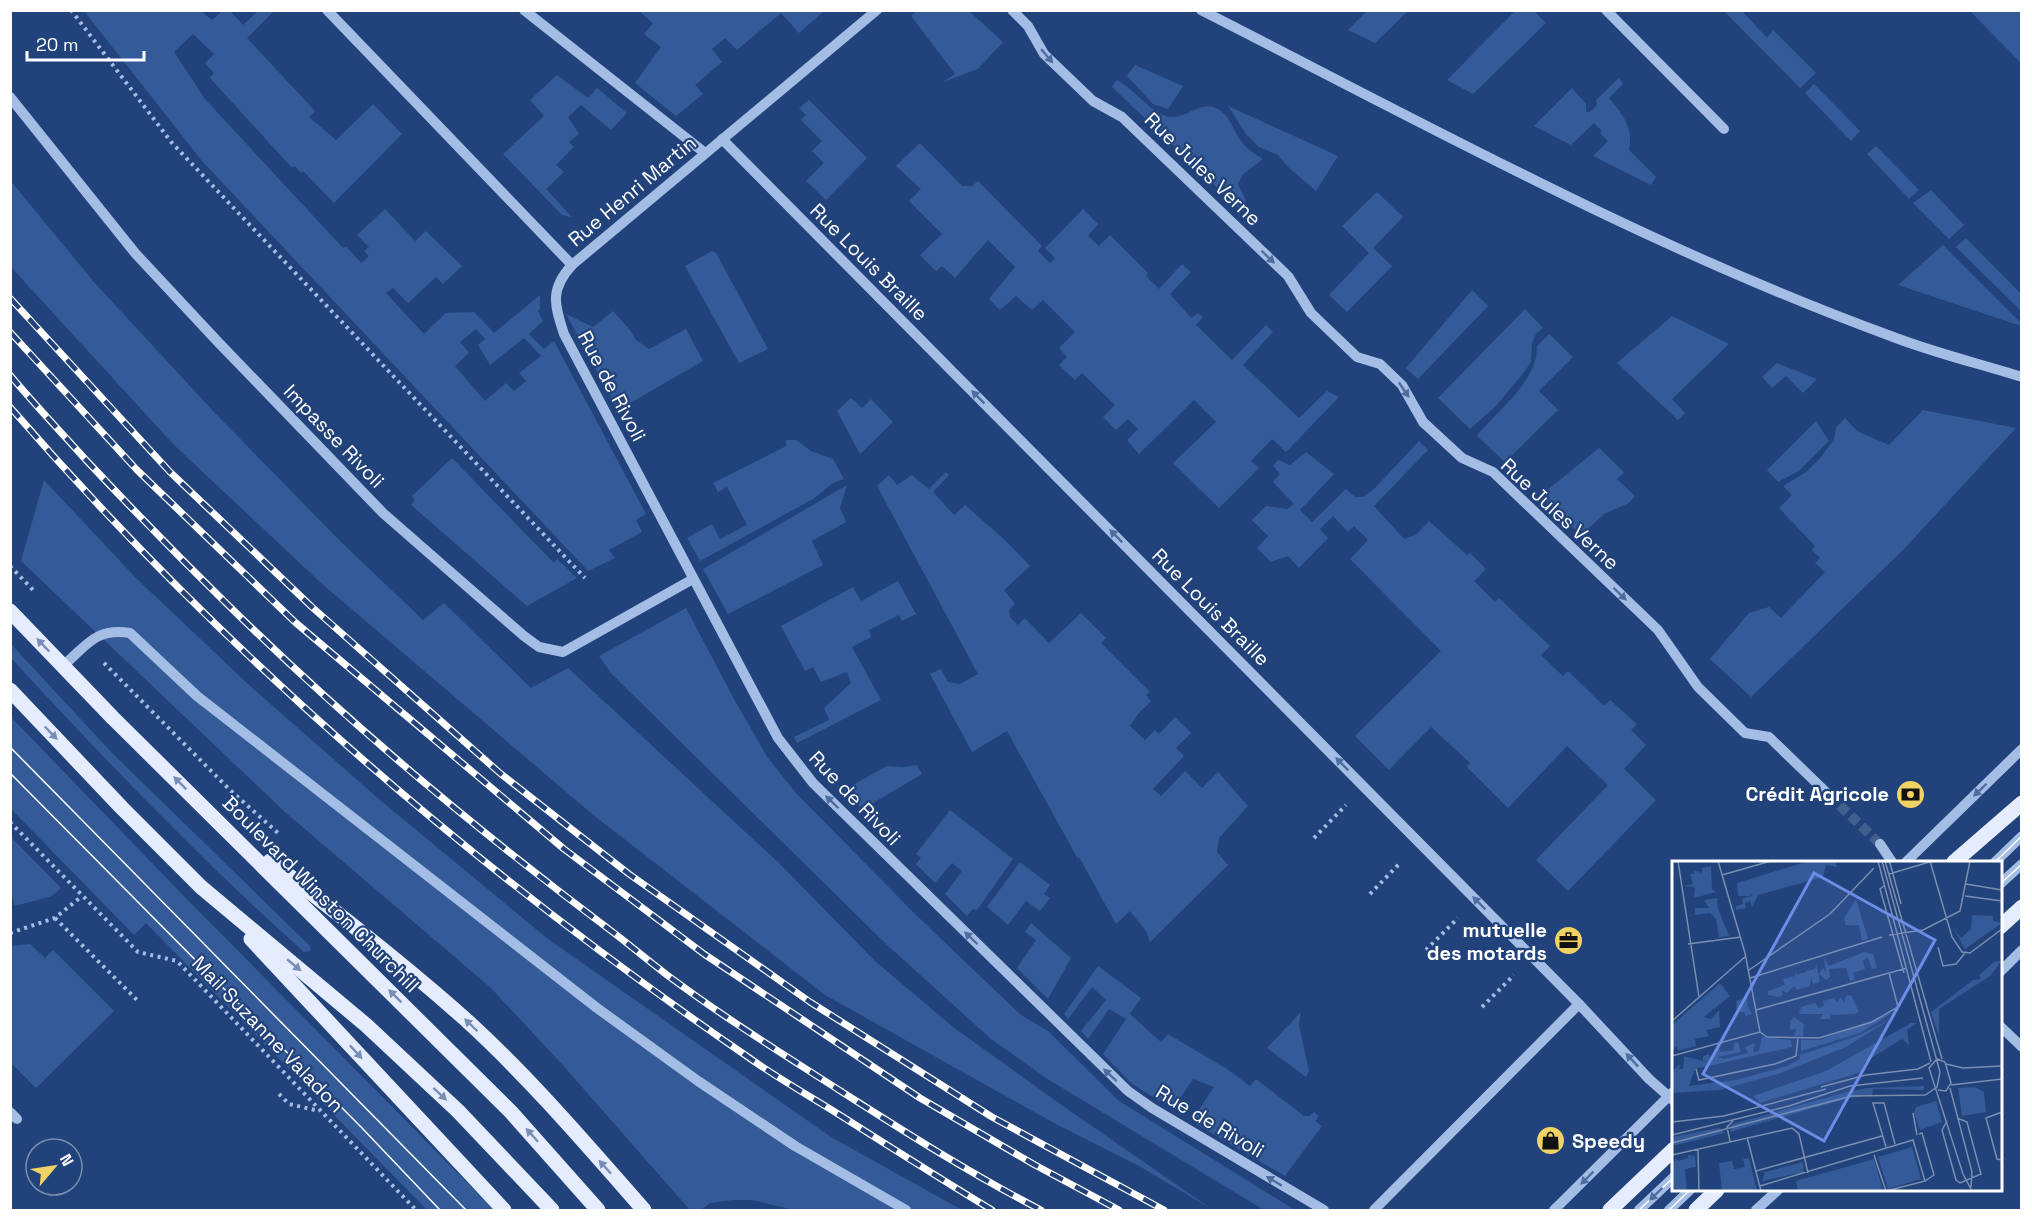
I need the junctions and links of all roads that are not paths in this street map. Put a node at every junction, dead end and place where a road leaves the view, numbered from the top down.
1 (327, 10) edge
2 (524, 10) edge
3 (877, 10) edge
4 (1012, 10) edge
5 (1201, 10) edge
6 (1606, 10) edge
7 (10, 97) edge
8 (1724, 129) dead end
9 (722, 139) junction
10 (705, 153) junction
11 (572, 265) junction
12 (2022, 377) edge
13 (693, 579) junction
14 (10, 611) edge
15 (63, 666) junction
16 (10, 690) edge
17 (2022, 749) edge
18 (1829, 795) tunnel mouth
19 (2022, 803) edge
20 (222, 825) junction
21 (2022, 836) edge
22 (1880, 844) tunnel mouth
23 (1891, 861) edge
24 (1907, 861) edge
25 (1955, 861) edge
26 (1996, 861) edge
27 (2022, 864) edge
28 (2002, 883) edge
29 (201, 887) junction
30 (2022, 907) edge
31 (2002, 926) edge
32 (2022, 950) edge
33 (2002, 971) edge
34 (1579, 1004) junction
35 (2002, 1027) edge
36 (2022, 1047) edge
37 (1672, 1097) edge
38 (1672, 1151) edge
39 (1672, 1179) edge
40 (1689, 1191) edge
41 (1716, 1191) edge
42 (1777, 1191) edge
43 (504, 1210) edge
44 (552, 1210) edge
45 (598, 1210) edge
46 (644, 1210) edge
47 (906, 1210) edge
48 (1324, 1210) edge
49 (1374, 1210) edge
50 (1554, 1210) edge
51 (1610, 1210) edge
52 (1639, 1210) edge
53 (1669, 1210) edge
54 (1695, 1210) edge
55 (1756, 1210) edge

1 - 11 street, Rue Henri Martin
2 - 10 street
3 - 9 street, Rue Henri Martin
4 -> 18 street, Rue Jules Verne
5 - 12 street
6 - 8 street
7 - 13 street, Impasse Rivoli
9 - 10 street, Rue Henri Martin
34 -> 9 street, Rue Louis Braille
10 - 11 street, Rue Henri Martin
11 - 13 street, Rue de Rivoli
48 -> 13 street, Rue de Rivoli
15 -> 14 main road, Boulevard Winston Churchill
20 -> 15 main road, Boulevard Winston Churchill
15 - 47 street
16 -> 29 main road
17 -> 24 street
19 - 25 main road
45 -> 20 main road, Boulevard Winston Churchill
46 -> 20 main road
21 - 26 street
22 - 23 street
27 - 28 street
29 -> 43 main road
29 -> 44 main road
30 - 31 main road
32 - 33 street
37 -> 34 street, Rue Louis Braille
34 - 49 street
35 - 36 street
37 -> 50 street
38 - 51 main road
39 -> 52 street
40 - 53 street
41 - 54 main road
42 - 55 street

